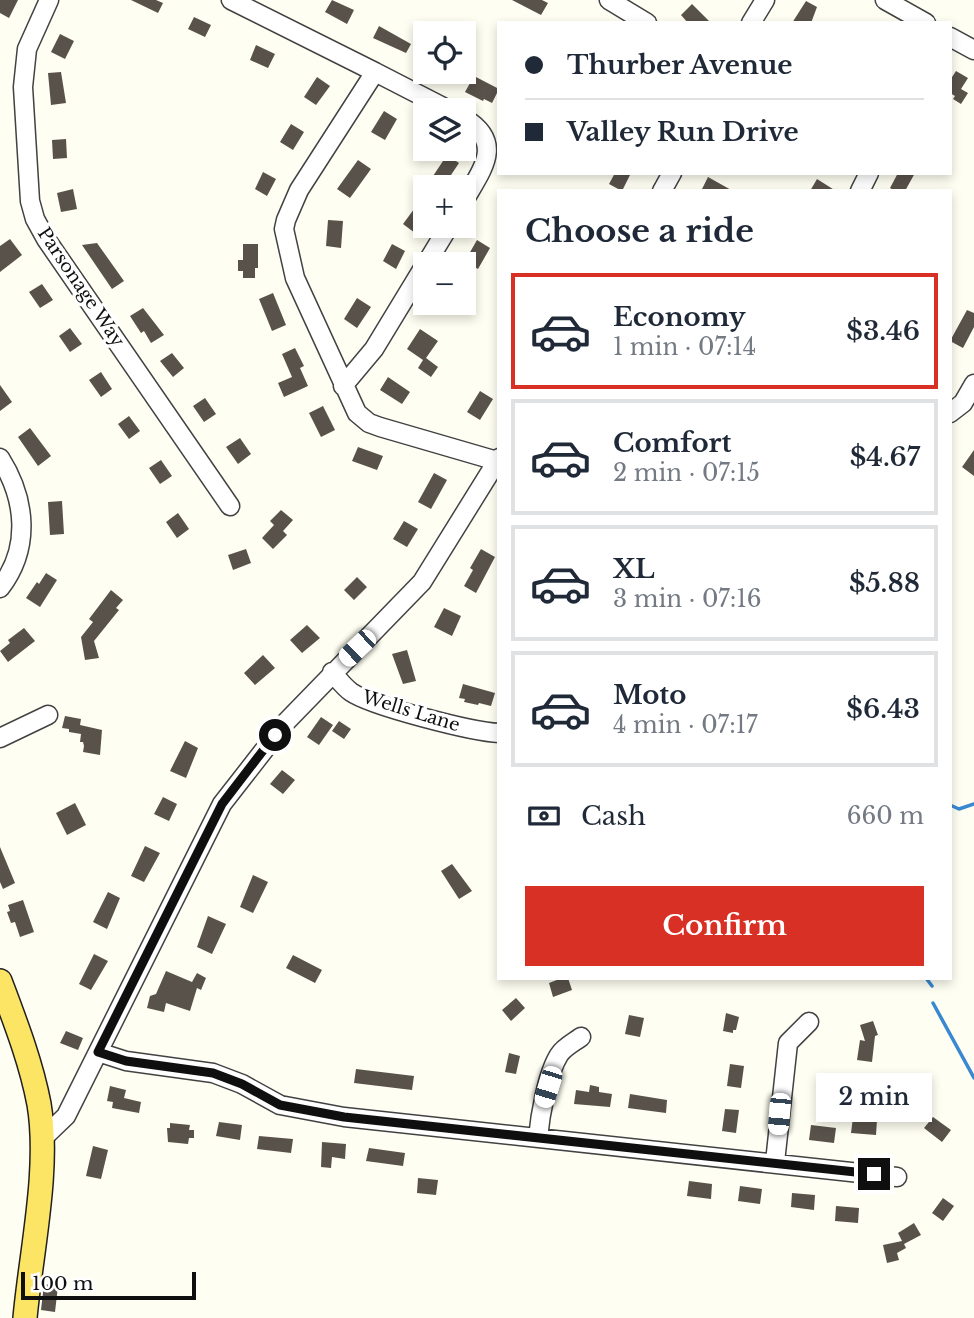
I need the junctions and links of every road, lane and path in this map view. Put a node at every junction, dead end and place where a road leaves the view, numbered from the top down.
1 (49, 0) edge
2 (231, 0) edge
3 (609, 0) edge
4 (765, 0) edge
5 (885, 0) edge
6 (644, 21) edge
7 (752, 21) edge
8 (922, 21) edge
9 (952, 38) edge
10 (974, 50) edge
11 (374, 72) junction
12 (425, 98) edge
13 (476, 128) edge
14 (476, 178) edge
15 (413, 286) edge
16 (974, 384) edge
17 (343, 386) junction
18 (952, 411) edge
19 (0, 458) edge
20 (496, 465) edge
21 (230, 506) dead end
22 (0, 588) edge
23 (332, 672) junction
24 (48, 715) dead end
25 (497, 733) edge
26 (0, 738) edge
27 (0, 981) edge
28 (809, 1022) dead end
29 (581, 1037) dead end
30 (98, 1052) junction
31 (538, 1138) junction
32 (41, 1140) junction
33 (775, 1162) junction
34 (897, 1177) dead end
35 (25, 1318) edge

1 - 21 street, Parsonage Way
2 - 11 street
3 - 6 street
4 - 7 street
5 - 8 street
9 - 10 street
11 - 12 street
11 - 17 street
13 - 14 street
15 - 17 street
16 - 18 street
17 - 20 street
19 - 22 street
20 - 23 street
23 - 25 street, Wells Lane
23 - 30 street
24 - 26 street
27 - 32 main road
28 - 33 street
29 - 31 street
30 - 31 street
30 - 32 street
31 - 33 street
32 - 35 main road
33 - 34 street

